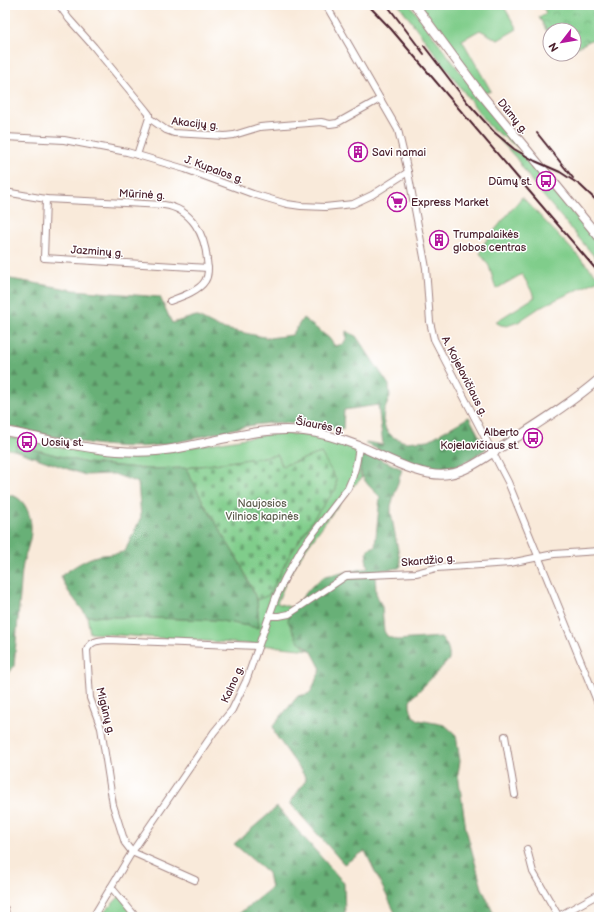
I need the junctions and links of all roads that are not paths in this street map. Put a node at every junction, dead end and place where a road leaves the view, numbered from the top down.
1 (59, 5) edge
2 (326, 5) edge
3 (415, 5) edge
4 (380, 99) junction
5 (149, 118) junction
6 (5, 137) edge
7 (137, 155) junction
8 (408, 172) junction
9 (5, 192) edge
10 (46, 199) junction
11 (599, 237) edge
12 (208, 268) junction
13 (170, 301) dead end
14 (599, 379) edge
15 (5, 431) edge
16 (359, 446) junction
17 (493, 452) junction
18 (599, 551) edge
19 (538, 556) junction
20 (270, 616) junction
21 (258, 646) junction
22 (599, 706) edge
23 (505, 736) dead end
24 (515, 795) dead end
25 (527, 849) dead end
26 (132, 852) junction
27 (195, 880) dead end
28 (111, 887) junction
29 (599, 894) edge
30 (5, 909) edge
31 (6, 917) edge
32 (93, 917) edge
33 (136, 917) edge
34 (558, 917) edge

1 - 5 street, Akacijų g.
2 - 4 street, A. Kojelavičiaus g.
3 - 11 main road, Dūmų g.
4 - 5 street, Akacijų g.
4 - 8 street, A. Kojelavičiaus g.
5 - 7 street
6 - 7 street, J. Kupalos g.
7 - 8 street, J. Kupalos g.
8 - 17 street, A. Kojelavičiaus g.
9 - 10 street, Mūrinė g.
10 - 12 street, Mūrinė g.
10 - 12 street, Jazminų g.
12 - 13 street, Mūrinė g.
14 - 17 main road, Šiaurės g.
15 - 16 main road, Šiaurės g.
16 - 17 main road, Šiaurės g.
16 - 20 street, Kalno g.
17 - 19 street, A. Kojelavičiaus g.
18 - 19 street, Skardžio g.
19 - 20 street, Skardžio g.
19 - 22 street, A. Kojelavičiaus g.
20 - 21 street, Kalno g.
21 - 26 street, Kalno g.
21 - 26 street, Migūnų g.
23 - 24 street
25 - 34 street
26 - 27 street
26 - 28 street, Kalno g.
28 - 32 street, Kalno g.
28 - 33 street
29 - 34 street
30 - 31 street

